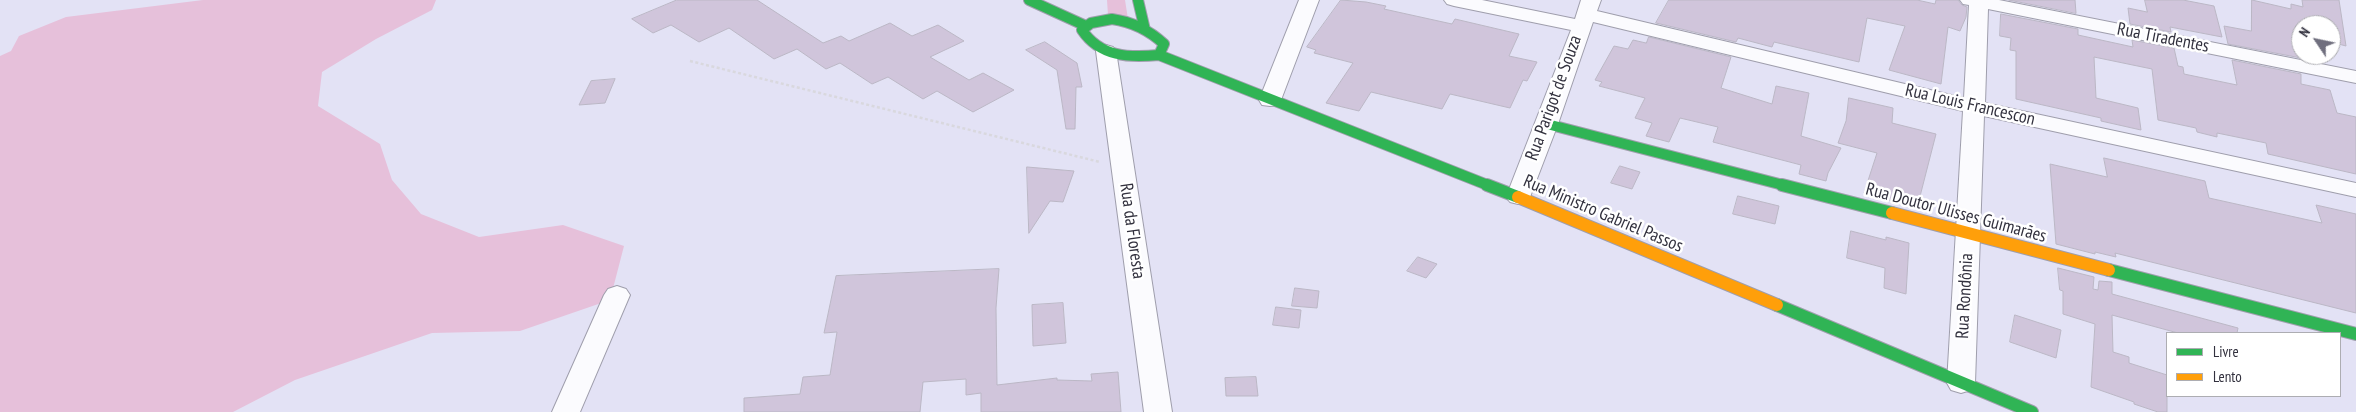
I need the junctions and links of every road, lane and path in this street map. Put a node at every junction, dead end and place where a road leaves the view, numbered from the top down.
1 (1029, 0) edge
2 (1138, 0) edge
3 (1310, 0) edge
4 (1454, 0) edge
5 (1976, 1) edge
6 (1586, 13) edge
7 (1092, 18) junction
8 (1145, 30) junction
9 (1106, 51) junction
10 (1158, 55) junction
11 (690, 61) dead end
12 (2356, 77) edge
13 (1270, 100) junction
14 (1974, 107) junction
15 (1547, 124) junction
16 (1122, 167) junction
17 (2356, 190) edge
18 (1518, 197) junction
19 (1968, 234) junction
20 (617, 295) dead end
21 (2356, 334) edge
22 (1961, 383) junction
23 (566, 412) edge
24 (1158, 412) edge
25 (2032, 412) edge

1 - 7 main road
2 - 8 main road
3 - 13 street
4 - 6 street, Rua Louis Francescon
5 - 12 street, Rua Tiradentes
5 - 14 street, Rua Rondônia
6 - 14 street, Rua Louis Francescon
6 - 15 street, Rua Parigot de Souza
7 - 8 main road
7 - 9 main road, Rua Ministro Gabriel Passos
8 - 10 main road
9 - 10 main road, Rua Ministro Gabriel Passos
9 - 16 street, Rua da Floresta
10 - 13 main road, Rua Ministro Gabriel Passos
11 - 16 path
13 - 18 main road, Rua Ministro Gabriel Passos
14 - 17 street, Rua Louis Francescon
14 - 19 street, Rua Rondônia
15 - 18 street, Rua Parigot de Souza
15 - 19 main road, Rua Doutor Ulisses Guimarães
16 - 24 street, Rua da Floresta
18 - 22 main road, Rua Ministro Gabriel Passos
19 - 21 main road, Rua Doutor Ulisses Guimarães
19 - 22 street, Rua Rondônia
20 - 23 street
22 - 25 main road, Rua Ministro Gabriel Passos

